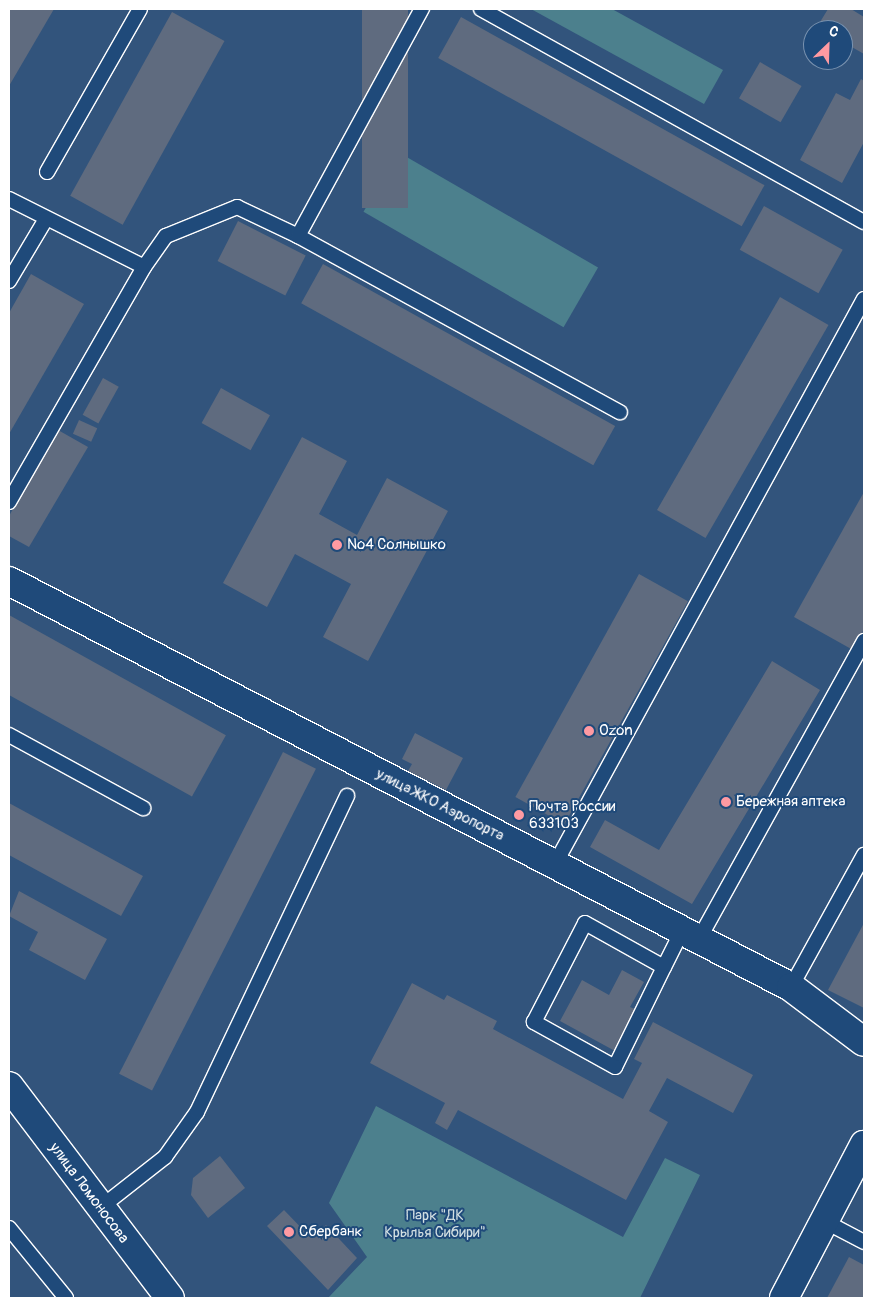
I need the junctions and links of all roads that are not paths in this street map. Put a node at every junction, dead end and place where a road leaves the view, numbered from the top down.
1 (140, 9) edge
2 (422, 9) edge
3 (481, 9) edge
4 (47, 172) dead end
5 (9, 199) edge
6 (46, 219) junction
7 (864, 222) edge
8 (298, 236) junction
9 (144, 267) junction
10 (9, 281) edge
11 (864, 299) edge
12 (620, 412) dead end
13 (9, 502) edge
14 (9, 581) edge
15 (864, 641) edge
16 (9, 735) edge
17 (347, 796) dead end
18 (143, 808) dead end
19 (864, 855) edge
20 (555, 864) junction
21 (691, 935) junction
22 (664, 966) junction
23 (790, 987) junction
24 (864, 1042) edge
25 (9, 1086) edge
26 (864, 1145) edge
27 (100, 1208) junction
28 (824, 1221) junction
29 (9, 1228) edge
30 (864, 1242) edge
31 (66, 1298) edge
32 (170, 1298) edge
33 (784, 1298) edge

1 - 4 lane
2 - 8 lane
3 - 7 lane
5 - 6 lane
6 - 9 lane
6 - 10 lane
8 - 9 lane
8 - 12 lane
9 - 13 lane
11 - 20 lane
14 - 20 street, улица ЖКО Аэропорта
15 - 21 lane
16 - 18 lane
17 - 27 lane
19 - 23 lane
20 - 21 street, улица ЖКО Аэропорта
21 - 22 lane
21 - 23 street, улица ЖКО Аэропорта
22 - 22 lane
23 - 24 street, улица ЖКО Аэропорта
25 - 27 street, улица Ломоносова
26 - 28 street
27 - 32 street, улица Ломоносова
28 - 30 lane
28 - 33 street
29 - 31 lane

